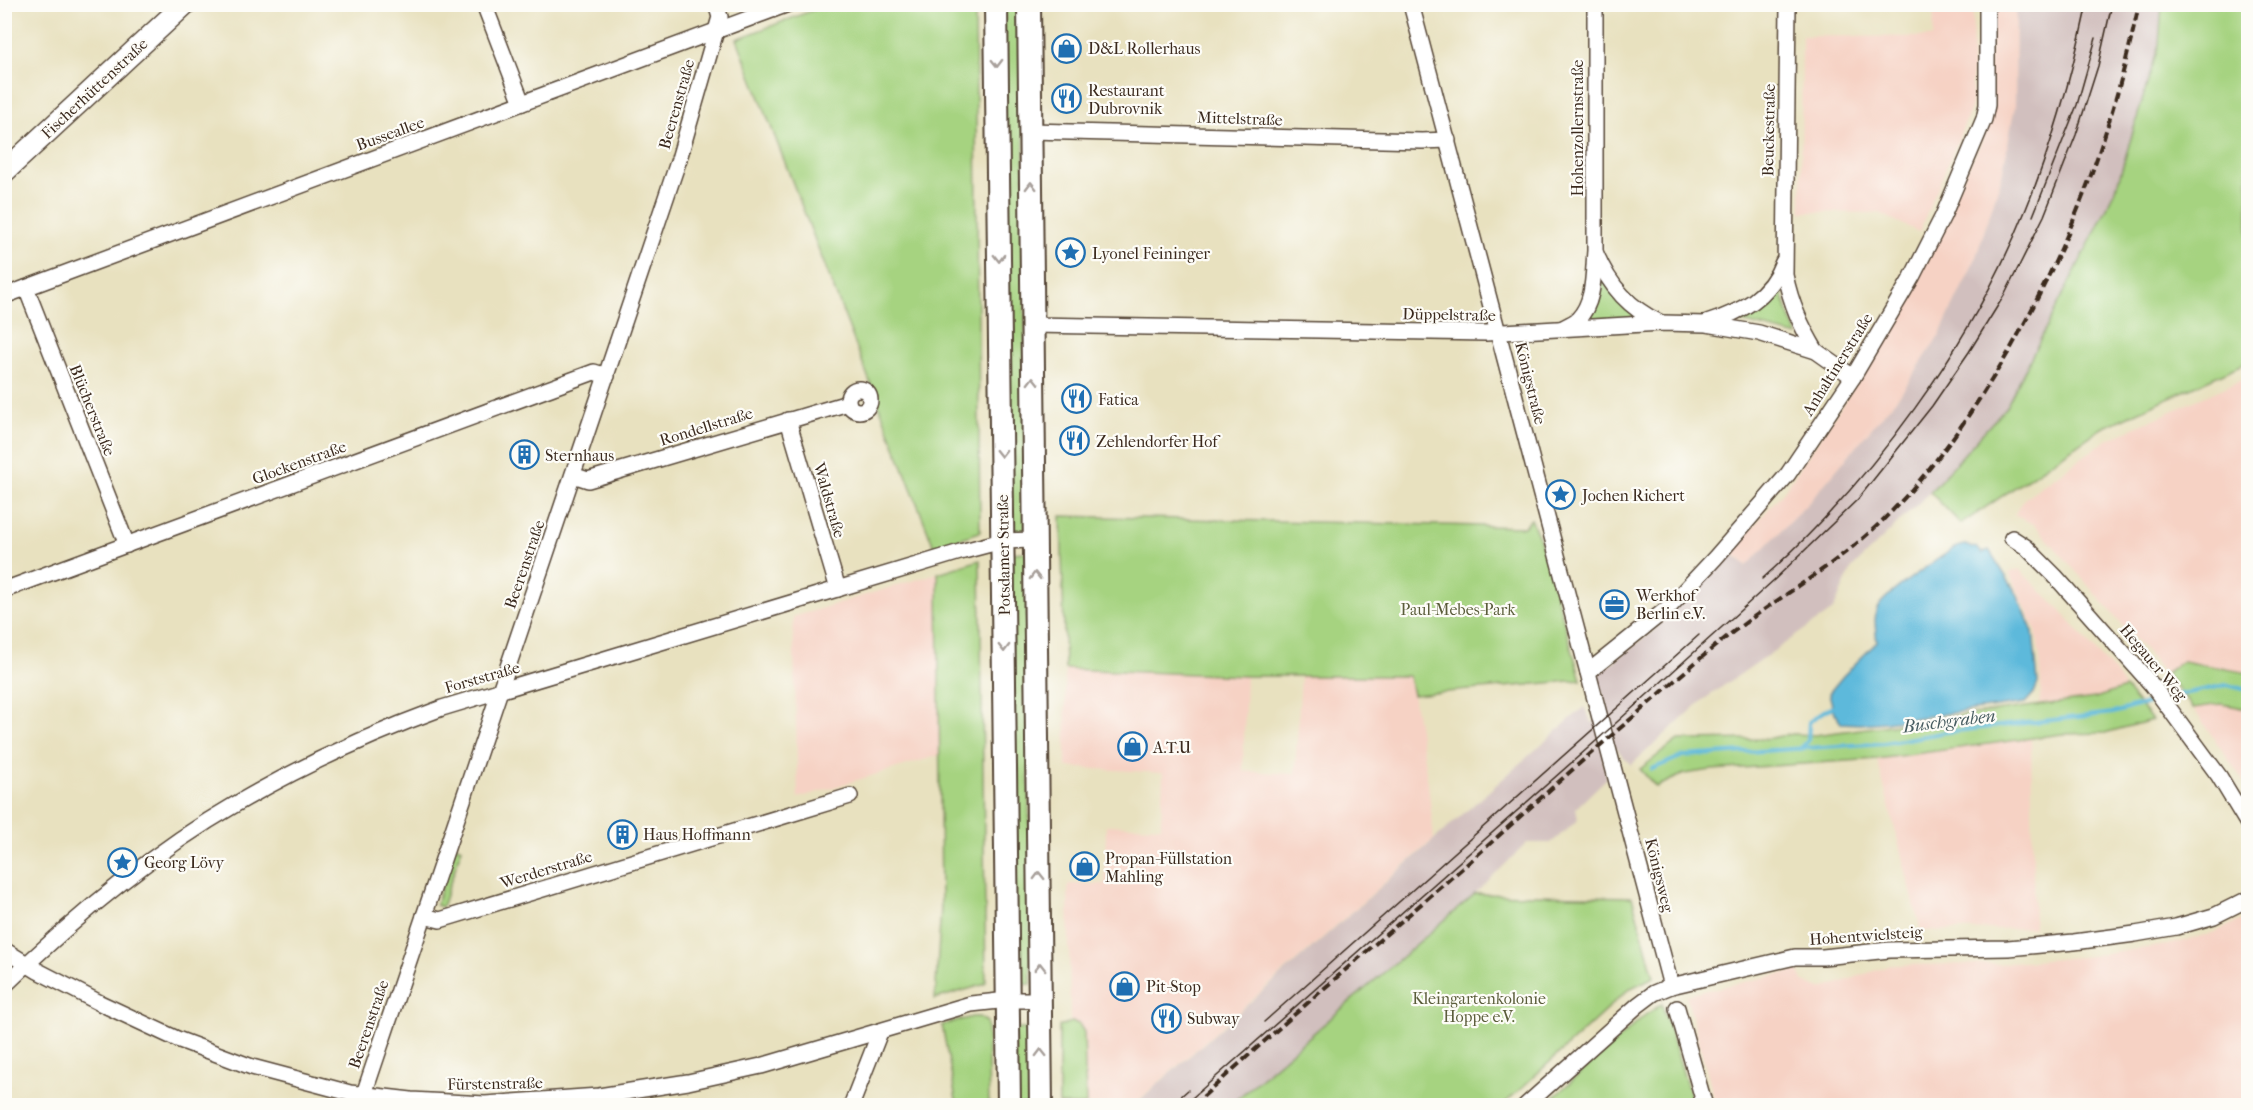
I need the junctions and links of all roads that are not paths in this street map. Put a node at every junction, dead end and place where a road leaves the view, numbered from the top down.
1 (185, 4) edge
2 (484, 4) edge
3 (716, 4) edge
4 (788, 4) edge
5 (996, 4) edge
6 (1029, 4) edge
7 (1411, 4) edge
8 (1595, 4) edge
9 (1788, 4) edge
10 (1988, 4) edge
11 (714, 32) junction
12 (522, 104) junction
13 (1030, 130) junction
14 (1448, 140) junction
15 (4, 172) edge
16 (1594, 251) junction
17 (1785, 256) junction
18 (26, 288) junction
19 (4, 296) edge
20 (1662, 323) junction
21 (1706, 324) junction
22 (1032, 325) junction
23 (1559, 330) junction
24 (1499, 333) junction
25 (1816, 351) junction
26 (607, 376) junction
27 (1853, 377) junction
28 (848, 403) dead end
29 (788, 420) junction
30 (573, 475) junction
31 (2012, 538) dead end
32 (1035, 540) junction
33 (1002, 542) junction
34 (127, 545) junction
35 (4, 590) edge
36 (838, 590) junction
37 (1588, 672) junction
38 (500, 692) junction
39 (1614, 772) joint
40 (850, 796) dead end
41 (2248, 824) edge
42 (2248, 899) edge
43 (424, 916) junction
44 (4, 950) edge
45 (27, 965) junction
46 (1671, 986) junction
47 (4, 987) edge
48 (1008, 999) junction
49 (1040, 1000) junction
50 (1677, 1008) dead end
51 (880, 1032) junction
52 (361, 1100) edge
53 (600, 1101) edge
54 (851, 1106) edge
55 (1009, 1106) edge
56 (1041, 1106) edge
57 (1525, 1106) edge
58 (1705, 1106) edge

1 - 15 street, Fischerhüttenstraße
2 - 12 street
3 - 11 street, Beerenstraße
4 - 11 street, Busseallee
5 -> 33 main road, Potsdamer Straße
6 - 13 main road, Potsdamer Straße
7 - 14 street, Königstraße
8 - 16 street, Hohenzollernstraße
9 - 17 street, Beuckestraße
10 - 27 street, Anhaltinerstraße
11 - 12 street, Busseallee
11 - 26 street, Beerenstraße
12 - 18 street, Busseallee
13 - 14 street, Mittelstraße
22 -> 13 main road, Potsdamer Straße
14 - 24 street, Königstraße
16 - 20 street, Hohenzollernstraße
16 - 23 street, Hohenzollernstraße
17 - 21 street, Beuckestraße
17 - 25 street, Beuckestraße
18 - 19 street, Busseallee
18 - 34 street, Blücherstraße
20 - 21 street, Düppelstraße
20 - 23 street, Düppelstraße
21 - 25 street, Düppelstraße
22 - 24 street, Düppelstraße
32 -> 22 main road, Potsdamer Straße
23 - 24 street, Düppelstraße
24 - 37 street, Königstraße
25 - 27 street, Düppelstraße
26 - 30 street, Beerenstraße
26 - 34 street, Glockenstraße
27 - 37 street, Anhaltinerstraße
28 - 29 street, Rondellstraße
29 - 30 street, Rondellstraße
29 - 36 street, Waldstraße
30 - 38 street, Beerenstraße
31 - 41 street, Hegauer Weg
32 - 33 street, Forststraße
49 -> 32 main road, Potsdamer Straße
33 - 36 street, Forststraße
33 -> 48 main road, Potsdamer Straße
34 - 35 street, Glockenstraße
36 - 38 street, Forststraße
37 - 39 street, Königstraße
38 - 43 street, Beerenstraße
38 - 45 street, Forststraße
39 - 46 street, Königsweg
40 - 43 street, Werderstraße
42 - 46 street, Hohentwielsteig
43 - 52 street, Beerenstraße
44 - 45 street, Fürstenstraße
45 - 47 street, Forststraße
45 - 52 street, Fürstenstraße
46 - 57 street, Hohentwielsteig
48 - 49 street, Fürstenstraße
48 - 51 street, Fürstenstraße
48 - 55 main road, Potsdamer Straße
56 -> 49 main road, Potsdamer Straße
50 - 58 street
51 - 53 street, Fürstenstraße
51 - 54 street
52 - 53 street, Fürstenstraße

